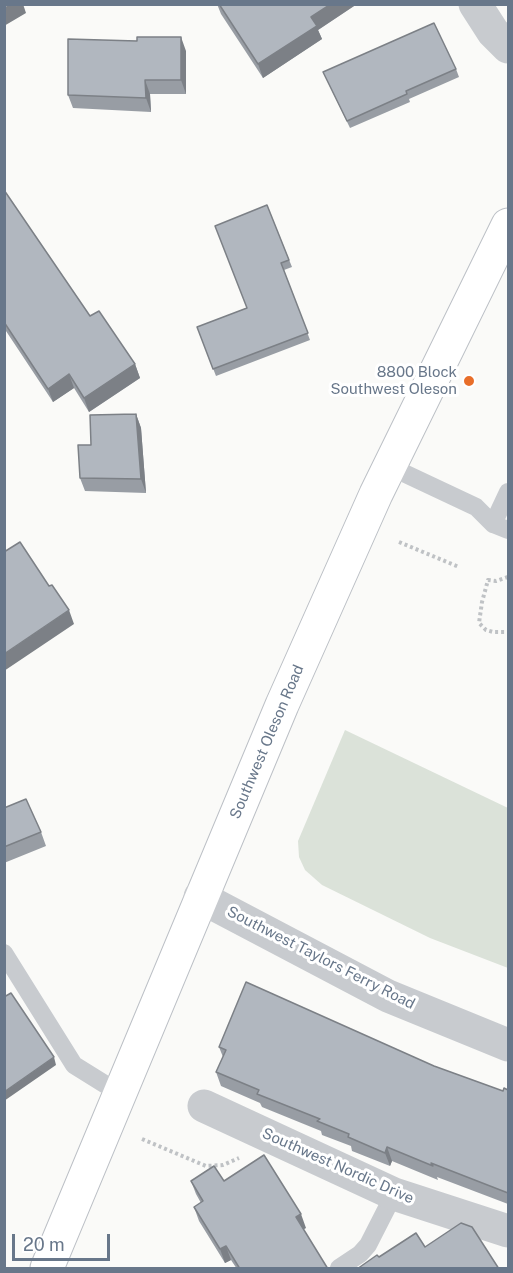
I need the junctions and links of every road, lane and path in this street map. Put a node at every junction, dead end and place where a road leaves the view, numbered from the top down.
1 (475, 4) edge
2 (508, 47) edge
3 (508, 225) edge
4 (391, 467) junction
5 (508, 492) edge
6 (501, 527) edge
7 (399, 542) dead end
8 (459, 567) dead end
9 (508, 577) edge
10 (508, 632) edge
11 (200, 897) junction
12 (4, 953) edge
13 (508, 1045) edge
14 (119, 1093) junction
15 (204, 1106) dead end
16 (142, 1139) dead end
17 (244, 1155) dead end
18 (394, 1194) junction
19 (508, 1231) edge
20 (47, 1269) edge
21 (339, 1269) edge

1 - 2 street
3 - 4 main road, Southwest Oleson Road
4 - 6 lane
4 - 11 main road, Southwest Oleson Road
5 - 6 lane
7 - 8 path
9 - 10 path
11 - 13 street, Southwest Taylors Ferry Road
11 - 14 main road, Southwest Oleson Road
12 - 14 lane
14 - 20 main road, Southwest Oleson Road
15 - 18 street, Southwest Nordic Drive
16 - 17 path
18 - 19 street, Southwest Nordic Drive
18 - 21 lane

